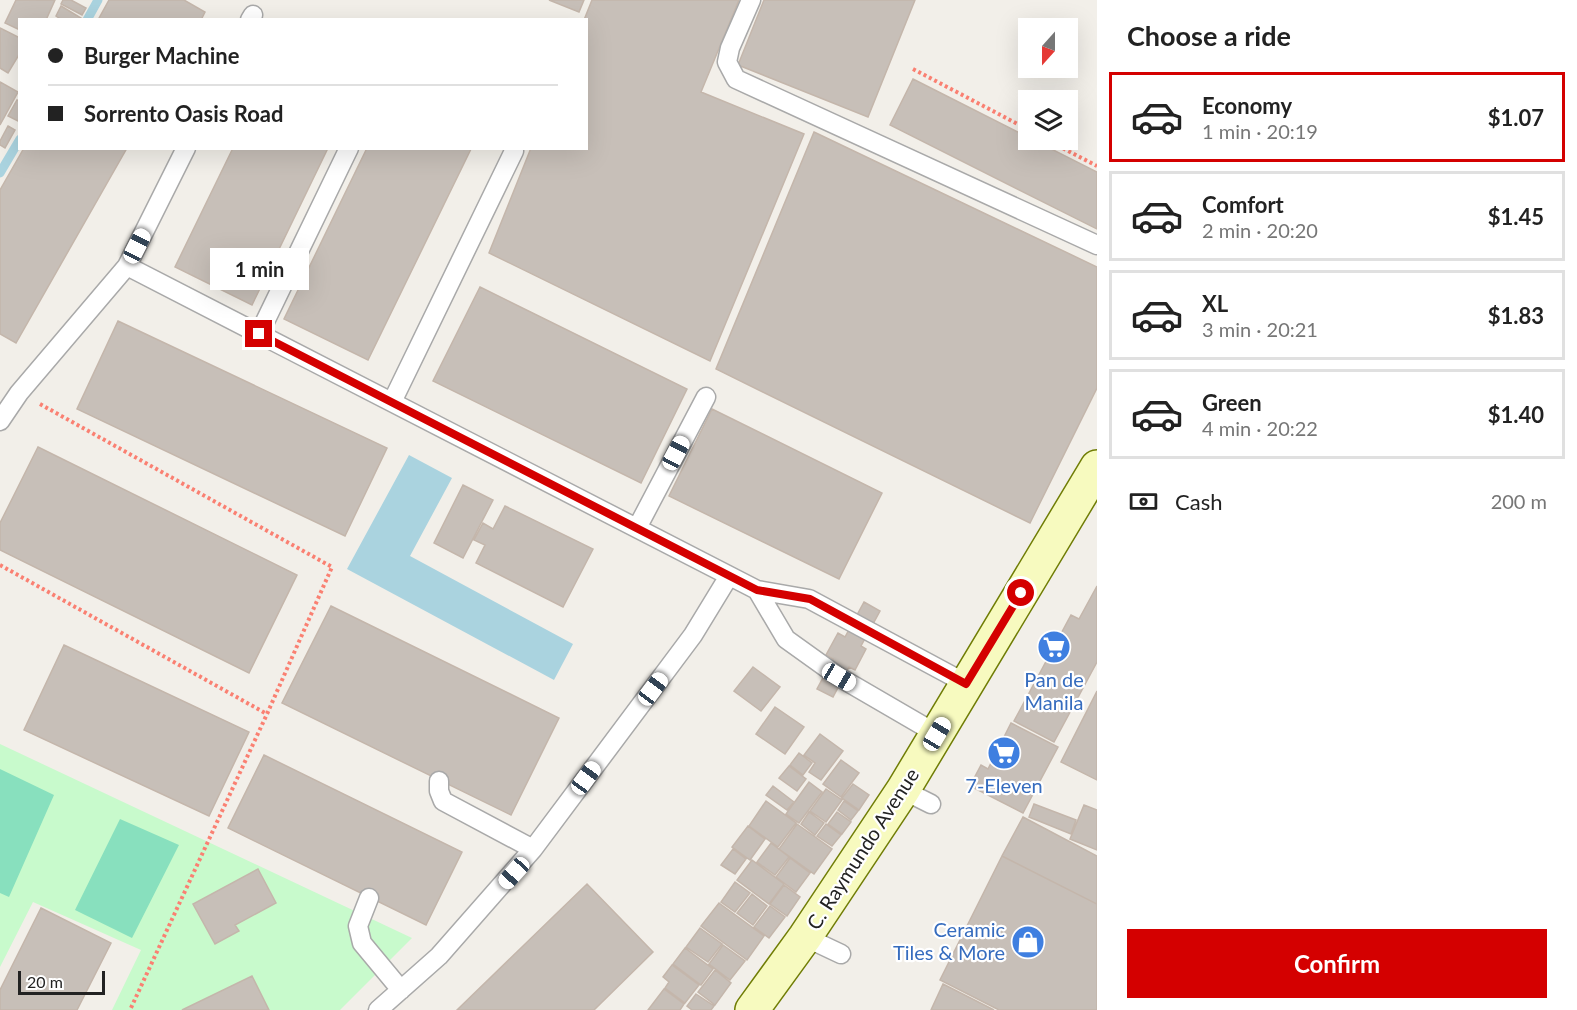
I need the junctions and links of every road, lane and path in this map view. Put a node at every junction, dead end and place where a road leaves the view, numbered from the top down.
1 (751, 0) edge
2 (913, 69) dead end
3 (1018, 124) edge
4 (185, 150) edge
5 (348, 150) edge
6 (1066, 150) edge
7 (514, 151) dead end
8 (1097, 166) edge
9 (1097, 245) edge
10 (127, 266) junction
11 (259, 334) junction
12 (19, 393) junction
13 (705, 396) dead end
14 (392, 402) junction
15 (0, 421) edge
16 (1097, 467) edge
17 (637, 528) junction
18 (0, 565) edge
19 (729, 576) junction
20 (757, 590) junction
21 (966, 684) junction
22 (267, 714) junction
23 (937, 734) junction
24 (440, 781) dead end
25 (533, 849) junction
26 (369, 898) dead end
27 (805, 937) junction
28 (841, 954) dead end
29 (401, 990) junction
30 (130, 1010) edge
31 (378, 1010) edge
32 (752, 1010) edge

1 - 9 lane
2 - 3 path
4 - 10 lane
5 - 11 lane
6 - 8 path
7 - 14 lane
10 - 11 lane
10 - 12 lane
11 - 14 lane
12 - 15 lane
12 - 22 path
13 - 17 lane
14 - 17 lane
16 - 21 main road, C. Raymundo Avenue
17 - 19 lane
18 - 22 path
19 - 20 lane
19 - 25 lane
20 - 21 lane
20 - 23 lane
21 - 23 main road, C. Raymundo Avenue
22 - 30 path
23 - 27 main road, C. Raymundo Avenue
24 - 25 lane
25 - 29 lane
26 - 29 lane
27 - 28 lane
27 - 32 main road, C. Raymundo Avenue
29 - 31 lane

